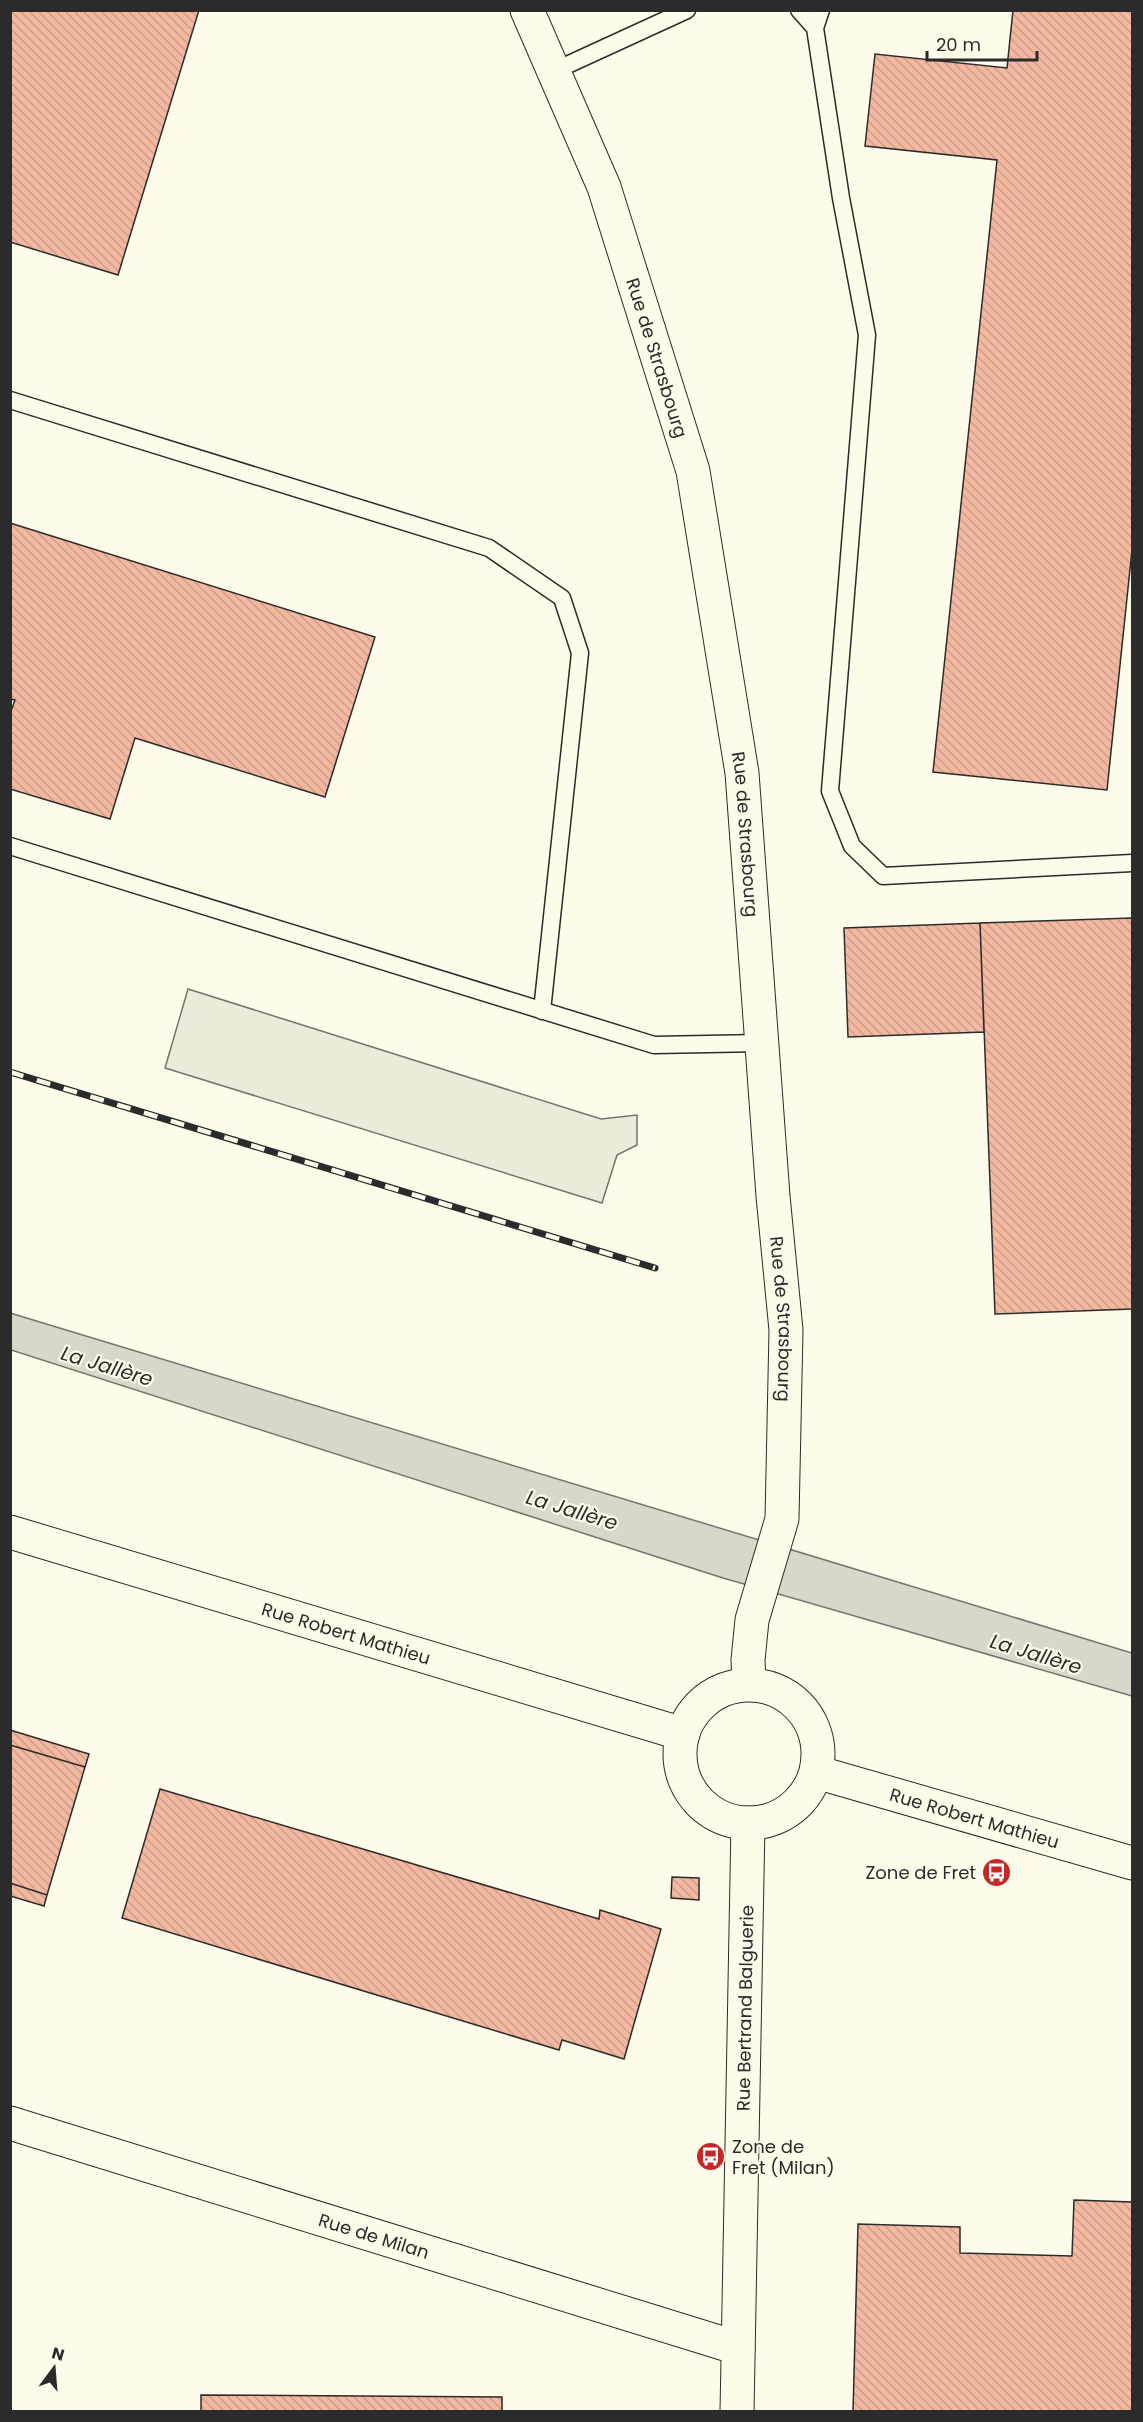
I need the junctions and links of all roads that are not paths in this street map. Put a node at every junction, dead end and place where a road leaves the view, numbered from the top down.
1 (527, 10) edge
2 (687, 10) edge
3 (799, 10) edge
4 (821, 10) edge
5 (815, 28) junction
6 (554, 71) junction
7 (10, 400) edge
8 (10, 846) edge
9 (1132, 863) edge
10 (542, 1011) junction
11 (762, 1042) junction
12 (10, 1532) edge
13 (748, 1684) junction
14 (682, 1734) junction
15 (816, 1772) junction
16 (748, 1822) junction
17 (1132, 1863) edge
18 (10, 2123) edge
19 (738, 2348) junction
20 (737, 2412) edge

1 - 6 street, Rue de Strasbourg
2 - 6 lane
3 - 5 lane
4 - 5 lane
5 - 9 lane
6 - 11 street, Rue de Strasbourg
7 - 10 lane
8 - 10 lane
10 - 11 lane
11 - 13 street, Rue de Strasbourg
12 - 14 street, Rue Robert Mathieu
13 - 14 street
13 - 15 street
14 - 16 street
15 - 16 street
15 - 17 street, Rue Robert Mathieu
16 - 19 street, Rue Bertrand Balguerie
18 - 19 street, Rue de Milan
19 - 20 street, Rue Bertrand Balguerie

